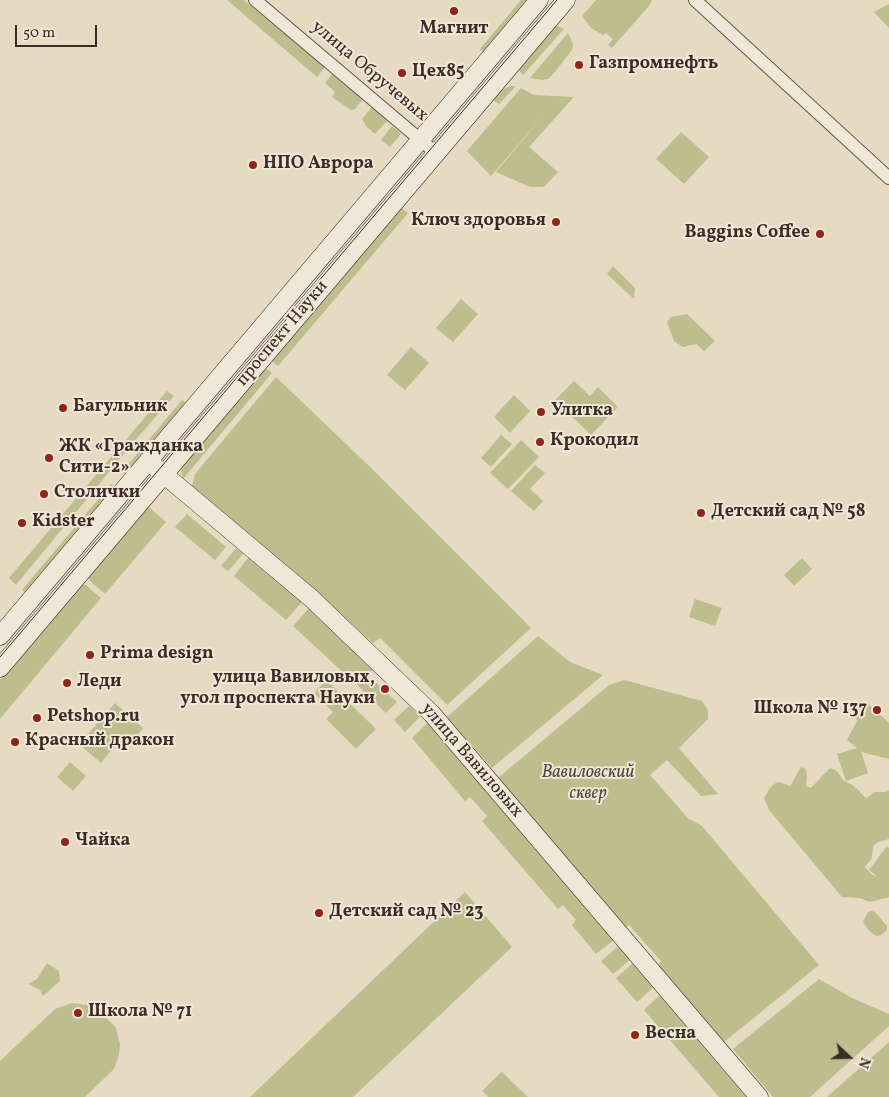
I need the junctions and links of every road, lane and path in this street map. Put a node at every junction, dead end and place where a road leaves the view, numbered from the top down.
1 (255, 0) edge
2 (539, 0) edge
3 (566, 0) edge
4 (695, 0) edge
5 (421, 139) junction
6 (436, 152) junction
7 (889, 178) edge
8 (148, 461) junction
9 (163, 474) junction
10 (0, 636) edge
11 (0, 668) edge
12 (759, 1097) edge

1 - 5 street, улица Обручевых
2 - 5 main road, проспект Науки
3 - 6 main road, проспект Науки
4 - 7 street
5 - 6 street, улица Обручевых
5 - 8 main road, проспект Науки
6 - 9 main road, проспект Науки
8 - 9 main road, улица Вавиловых
8 - 10 main road, проспект Науки
9 - 11 main road, проспект Науки
9 - 12 main road, улица Вавиловых

